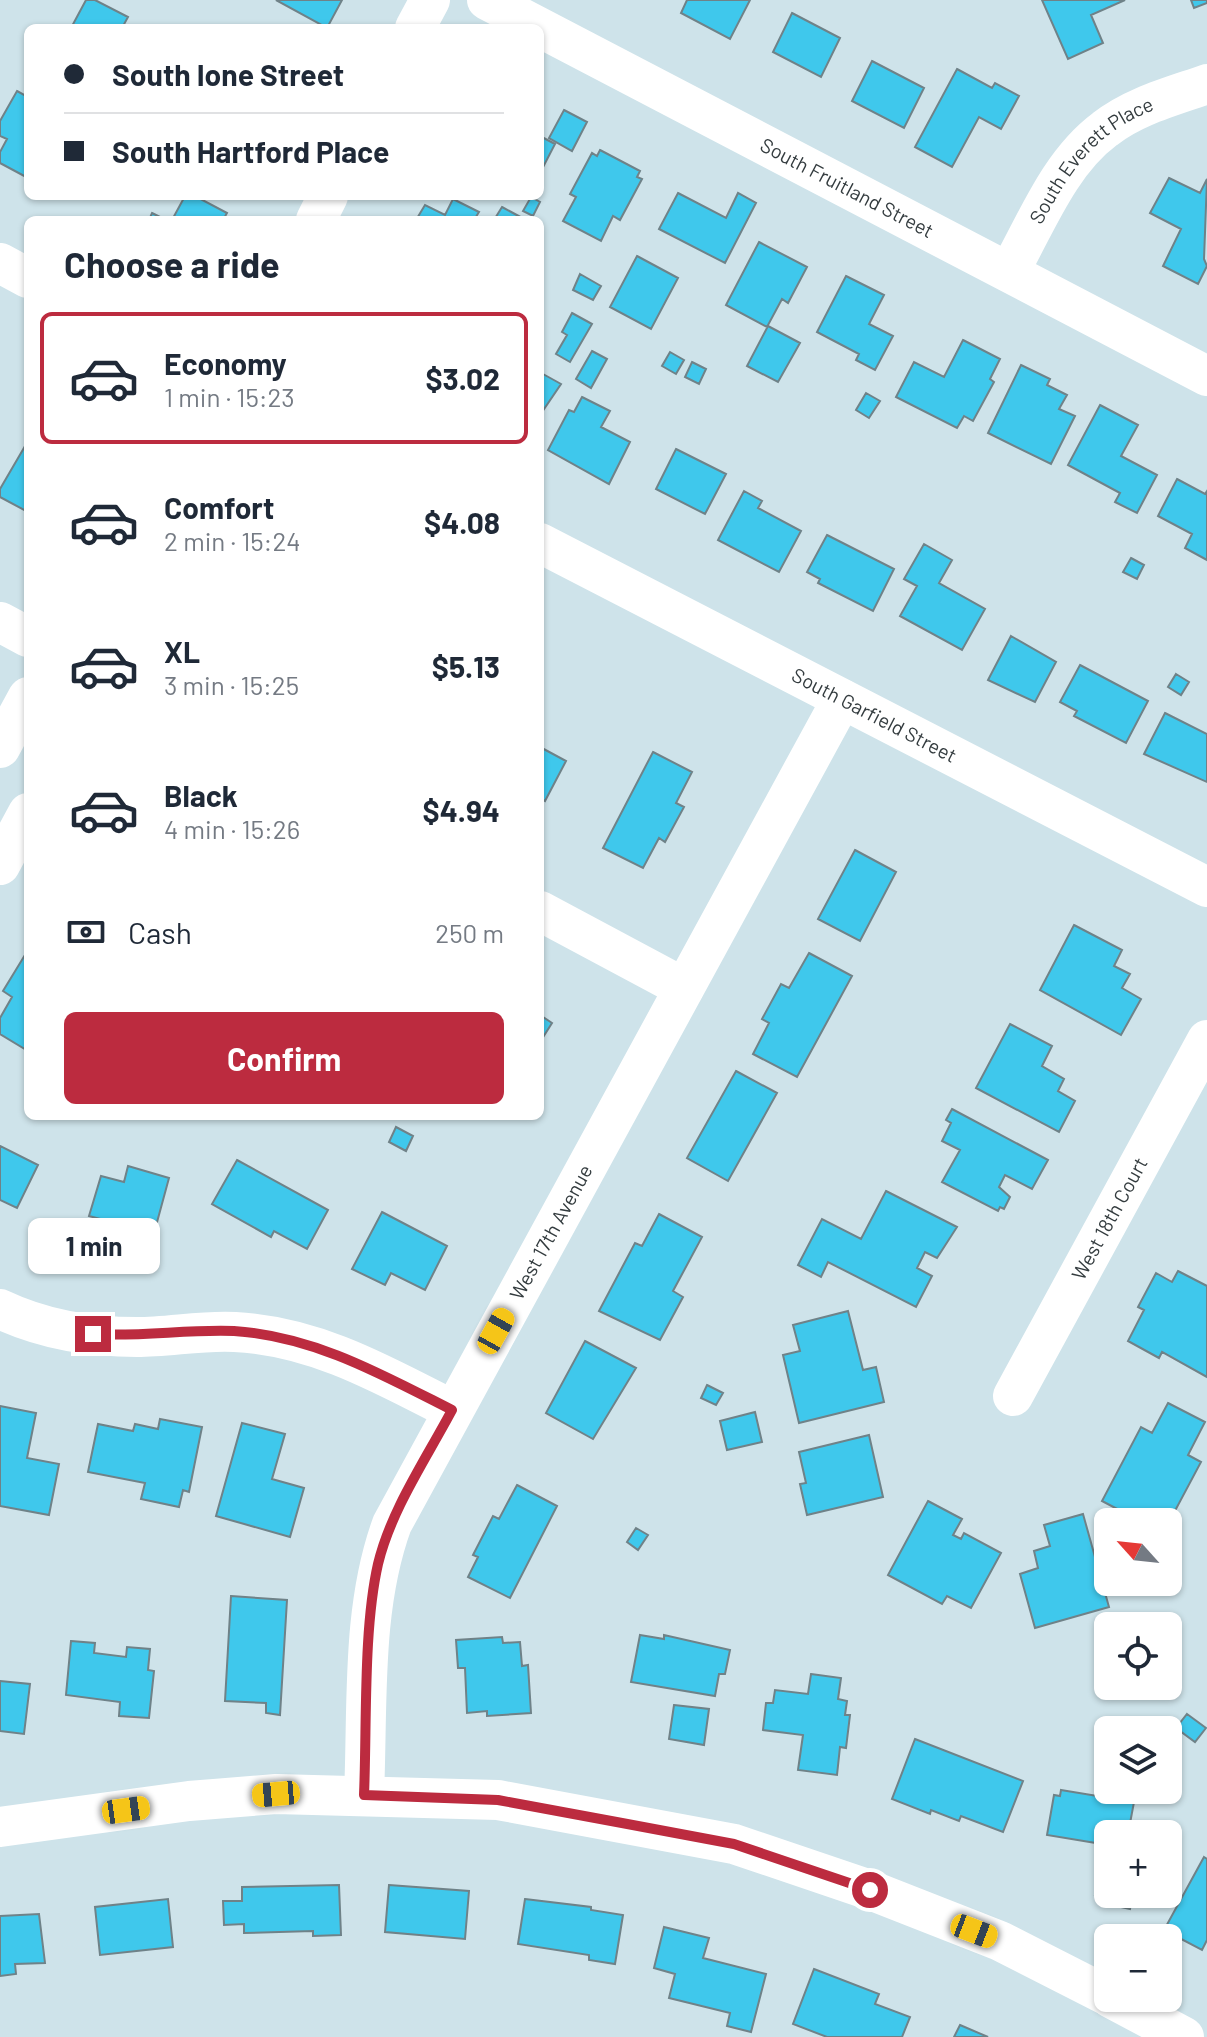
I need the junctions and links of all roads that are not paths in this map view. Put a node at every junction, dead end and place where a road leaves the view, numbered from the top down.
1 (430, 0) edge
2 (487, 0) edge
3 (417, 24) edge
4 (533, 24) edge
5 (544, 30) edge
6 (1207, 84) edge
7 (0, 263) edge
8 (1009, 272) junction
9 (24, 276) edge
10 (1207, 376) edge
11 (544, 545) edge
12 (0, 622) edge
13 (24, 635) edge
14 (842, 699) junction
15 (24, 704) edge
16 (0, 748) edge
17 (24, 820) edge
18 (0, 865) edge
19 (1207, 887) edge
20 (544, 913) edge
21 (684, 988) junction
22 (1207, 1040) edge
23 (0, 1309) edge
24 (1013, 1396) dead end
25 (452, 1410) junction
26 (364, 1795) junction
27 (0, 1827) edge
28 (1094, 1989) edge
29 (1138, 2012) edge
30 (1184, 2037) edge

1 - 3 street
2 - 4 street, South Fruitland Street
5 - 8 street, South Fruitland Street
6 - 8 street, South Everett Place
7 - 9 street
8 - 10 street, South Fruitland Street
11 - 14 street, South Garfield Street
12 - 13 street
14 - 19 street, South Garfield Street
14 - 21 street, West 17th Avenue
15 - 16 street
17 - 18 street
20 - 21 street
21 - 25 street, West 17th Avenue
22 - 24 street, West 18th Court
23 - 25 street
25 - 26 street, West 17th Avenue
26 - 27 street
26 - 28 street
29 - 30 street

